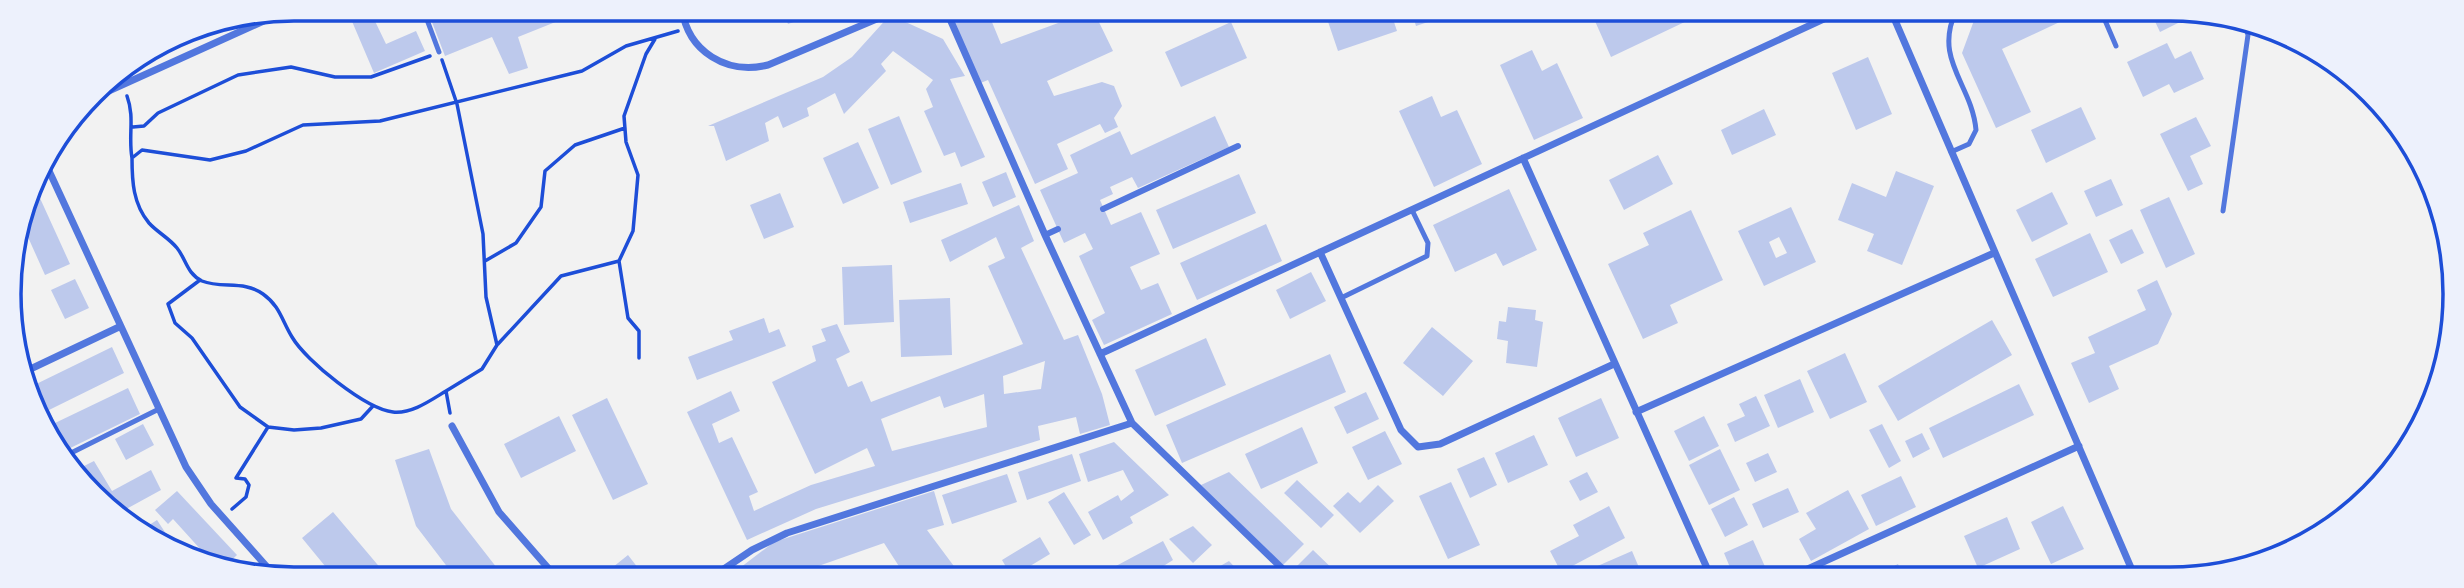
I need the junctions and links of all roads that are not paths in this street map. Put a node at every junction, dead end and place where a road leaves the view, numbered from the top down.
1 (427, 21) edge
2 (685, 21) edge
3 (872, 21) edge
4 (951, 21) edge
5 (1819, 21) edge
6 (1895, 21) edge
7 (1952, 21) edge
8 (2105, 21) edge
9 (260, 23) edge
10 (2247, 32) edge
11 (2116, 46) dead end
12 (439, 52) road end
13 (114, 89) edge
14 (1238, 146) dead end
15 (1951, 152) junction
16 (1524, 158) junction
17 (49, 172) edge
18 (1103, 209) dead end
19 (1412, 210) junction
20 (2223, 211) dead end
21 (1058, 229) dead end
22 (1045, 235) junction
23 (1320, 252) junction
24 (1994, 253) junction
25 (1341, 298) junction
26 (119, 327) junction
27 (1100, 354) junction
28 (1614, 365) junction
29 (31, 369) edge
30 (159, 409) junction
31 (1636, 412) junction
32 (1132, 423) junction
33 (452, 426) road end
34 (2079, 446) junction
35 (72, 453) edge
36 (266, 565) edge
37 (547, 567) edge
38 (727, 567) edge
39 (1280, 567) edge
40 (1706, 567) edge
41 (1812, 567) edge
42 (2131, 567) edge

1 - 12 lane
2 - 3 street
4 - 22 street
5 - 16 street
6 - 15 street
7 - 15 lane
8 - 11 lane
9 - 13 street
10 - 20 lane
14 - 18 street
15 - 24 street
16 - 19 street
16 - 28 street
17 - 26 street
19 - 23 street
19 - 25 lane
21 - 22 street
22 - 27 street
23 - 25 street
23 - 27 street
24 - 31 street
24 - 34 street
25 - 28 street
26 - 29 street
26 - 30 street
27 - 32 street
28 - 31 street
30 - 35 lane
30 - 36 street
31 - 40 street
32 - 38 street
32 - 39 street
33 - 37 street
34 - 41 street
34 - 42 street

